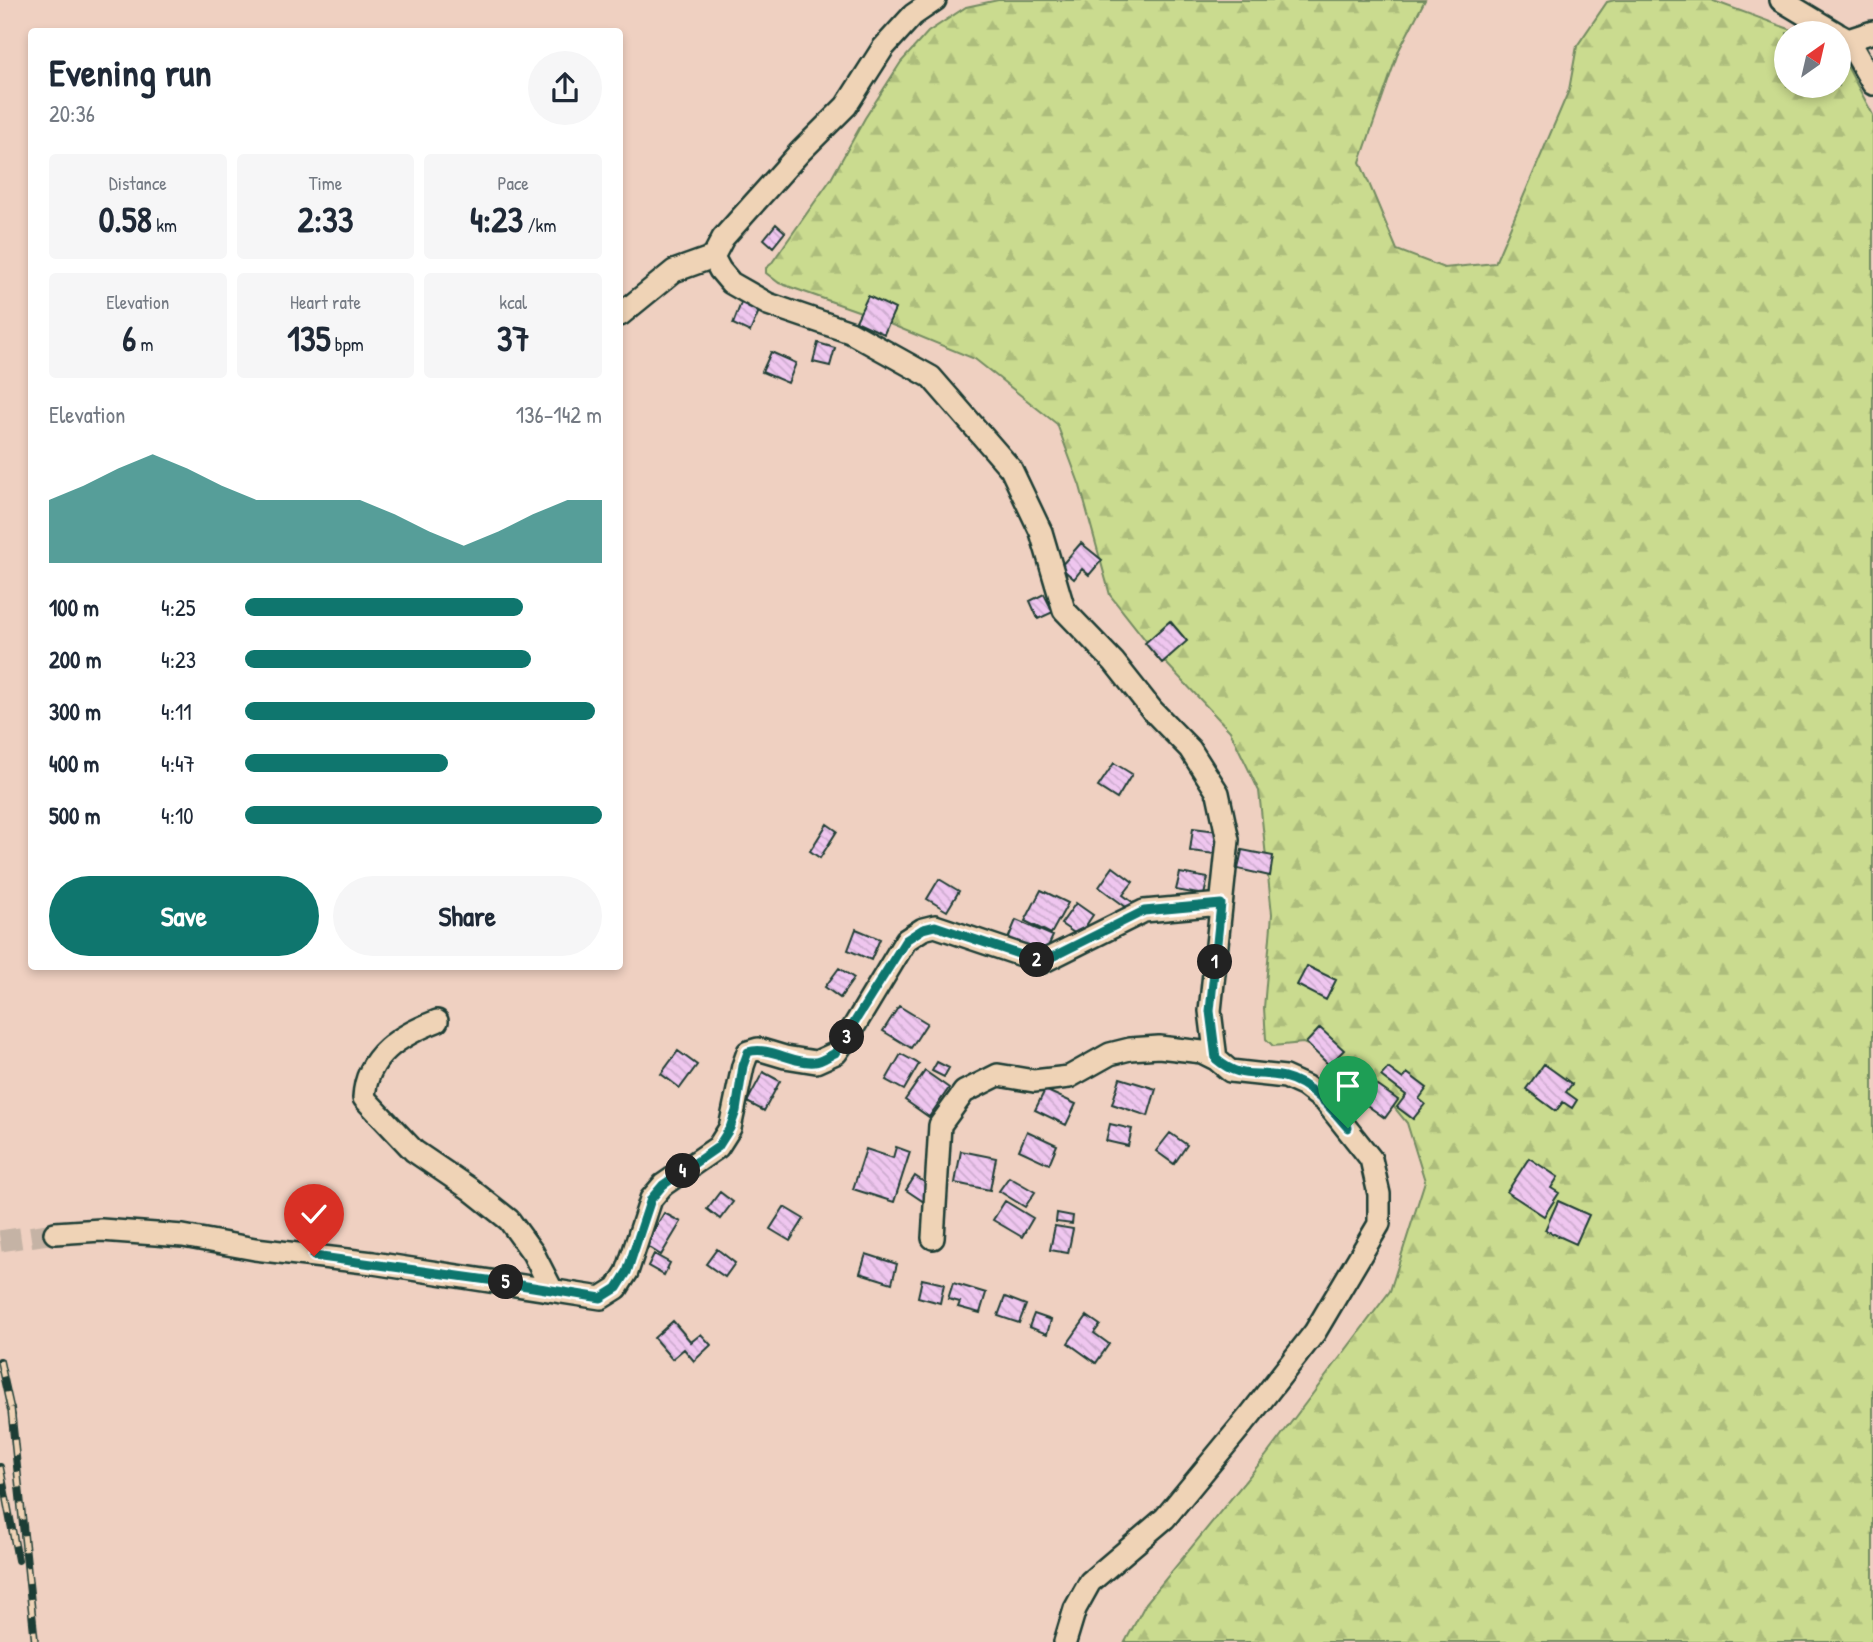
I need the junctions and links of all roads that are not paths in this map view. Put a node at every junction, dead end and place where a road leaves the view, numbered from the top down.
1 (935, 0) edge
2 (1781, 0) edge
3 (1816, 21) edge
4 (1873, 32) edge
5 (1852, 35) edge
6 (1852, 52) edge
7 (1873, 84) edge
8 (713, 257) junction
9 (623, 309) edge
10 (1221, 904) junction
11 (437, 1021) dead end
12 (1216, 1059) junction
13 (55, 1233) tunnel mouth
14 (933, 1238) dead end
15 (552, 1290) junction
16 (1065, 1642) edge

1 - 8 street
2 - 3 street
4 - 5 street
6 - 7 street
8 - 9 street
8 - 10 street
10 - 12 street
10 - 15 street
11 - 15 street
12 - 14 street
12 - 16 street
13 - 15 street

